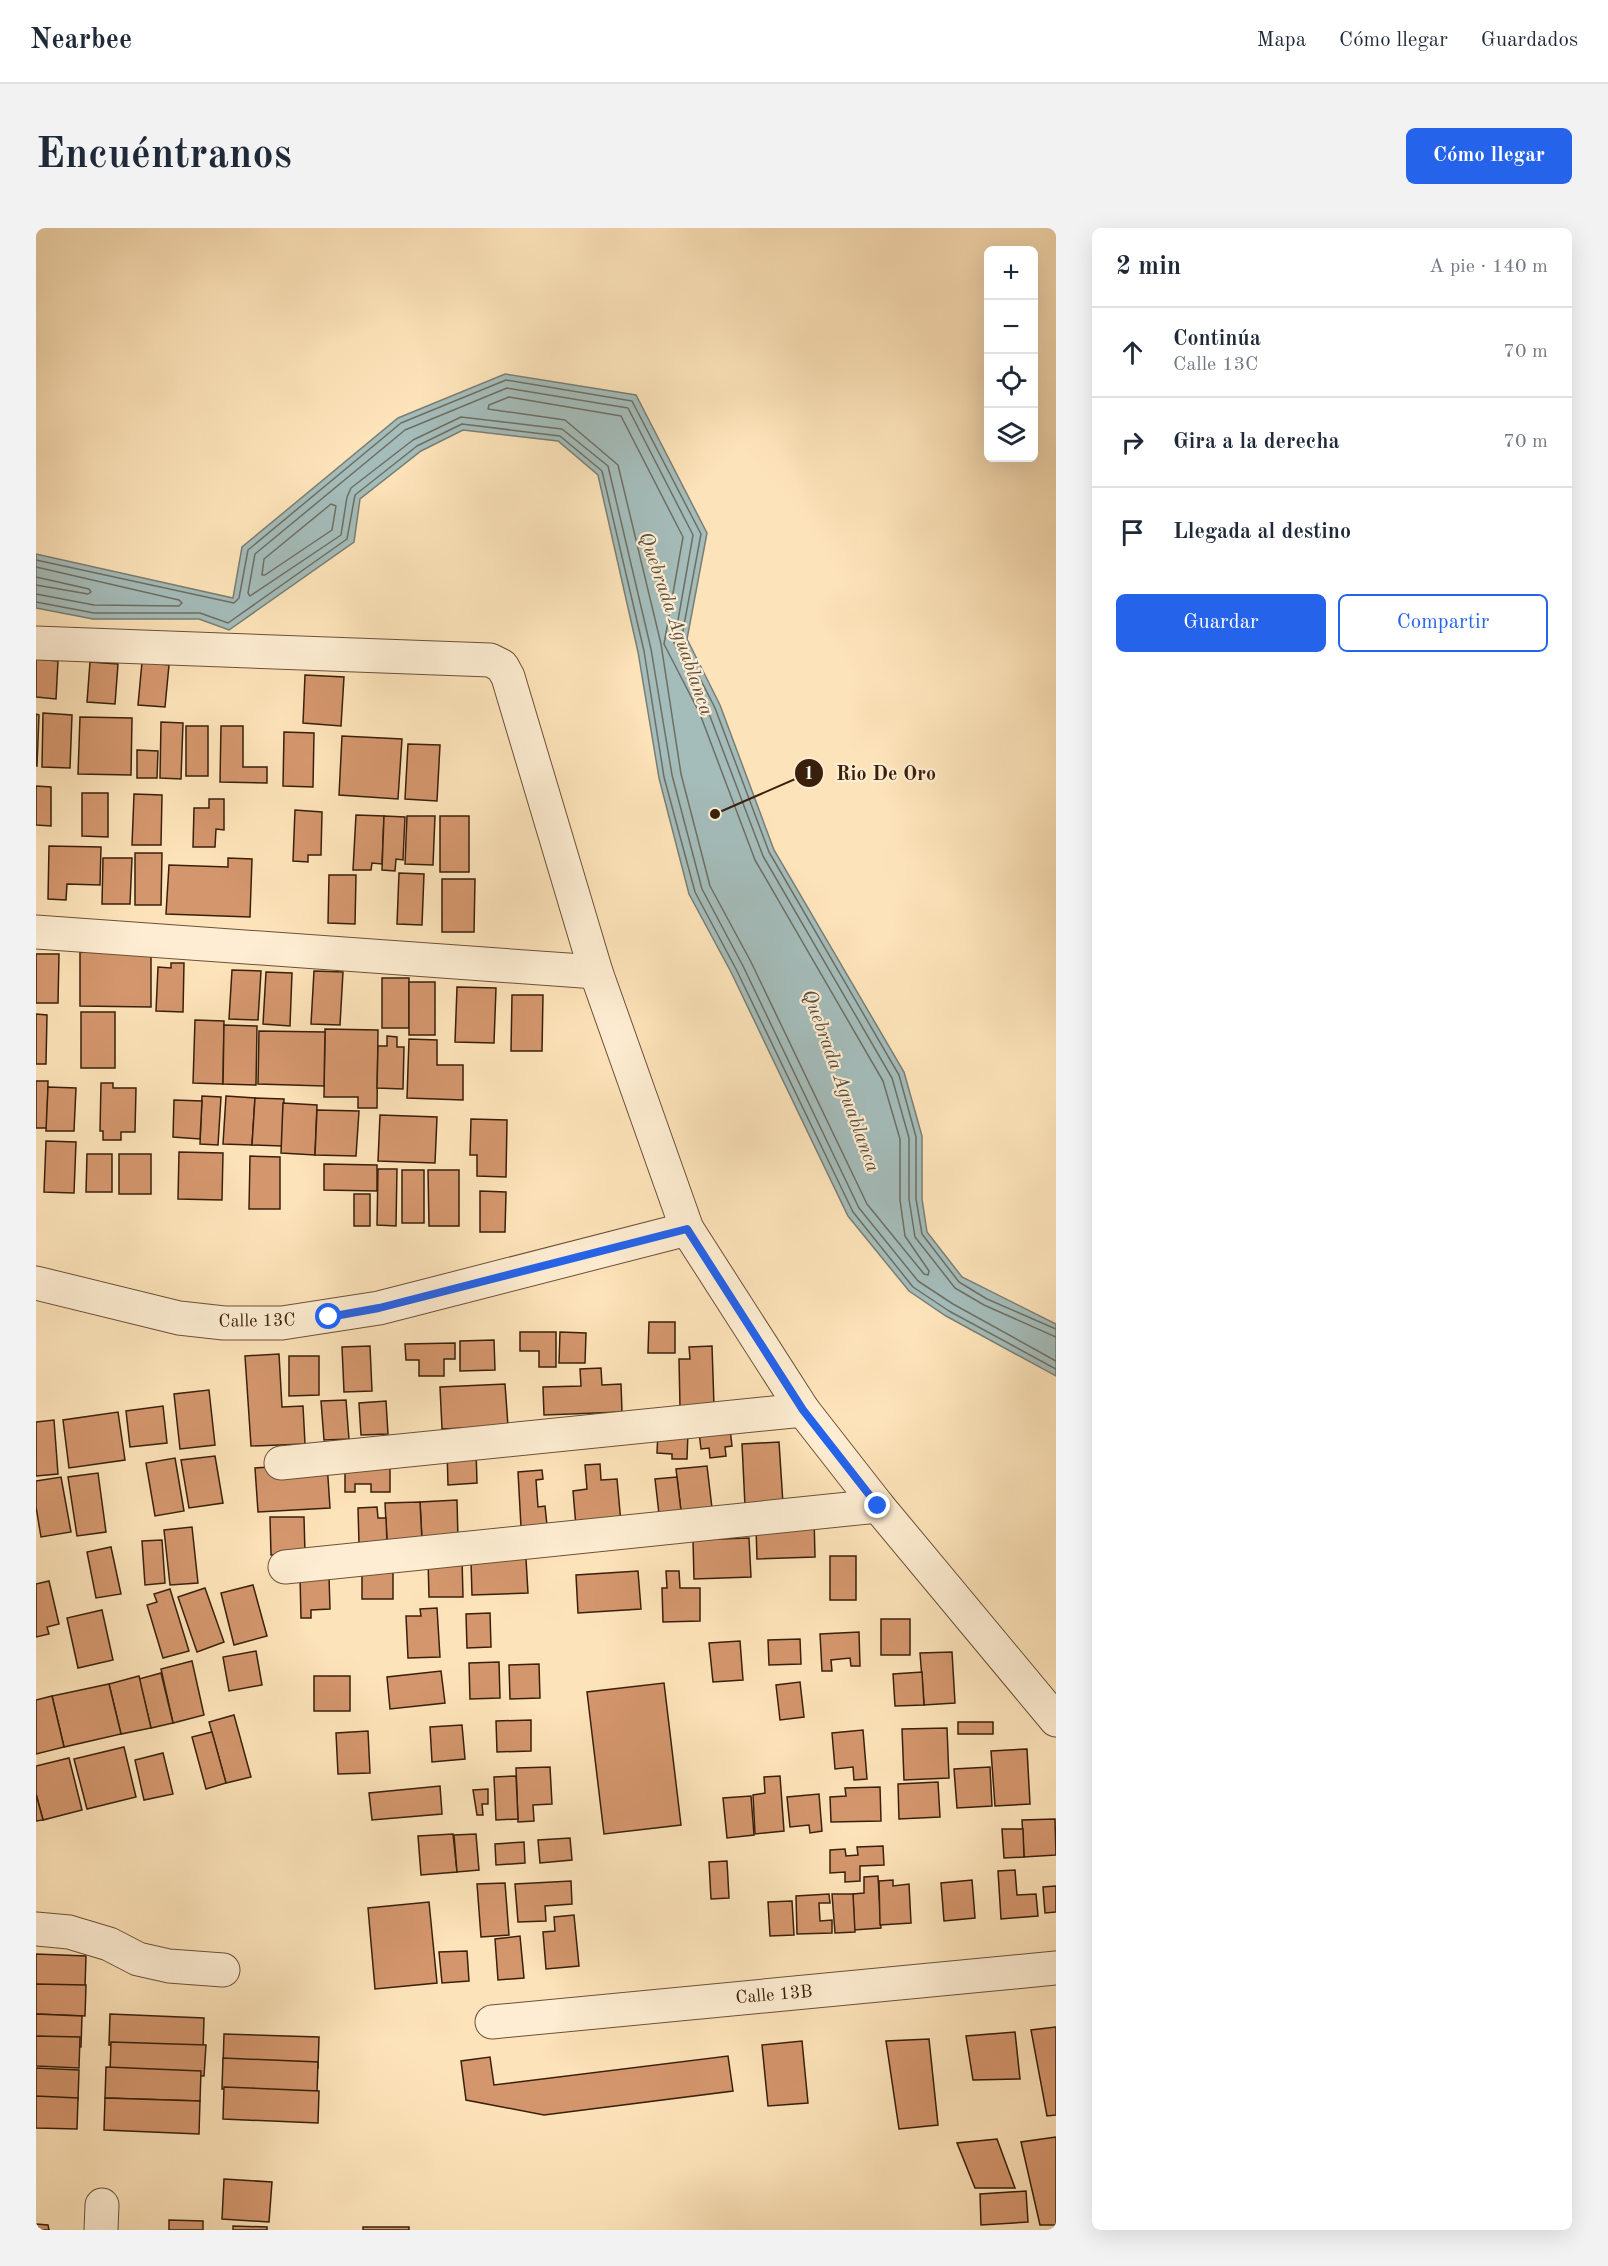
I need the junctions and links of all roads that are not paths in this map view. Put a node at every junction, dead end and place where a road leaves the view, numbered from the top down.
1 (36, 643) edge
2 (36, 932) edge
3 (596, 972) junction
4 (687, 1229) junction
5 (36, 1283) edge
6 (803, 1410) junction
7 (281, 1463) dead end
8 (878, 1506) junction
9 (285, 1567) dead end
10 (1056, 1720) edge
11 (36, 1929) edge
12 (1056, 1968) edge
13 (223, 1970) dead end
14 (492, 2022) dead end

1 - 3 street
2 - 3 street
3 - 4 street
4 - 5 street, Calle 13C
4 - 6 street
6 - 7 street
6 - 8 street
8 - 9 street
8 - 10 street
11 - 13 street
12 - 14 street, Calle 13B

